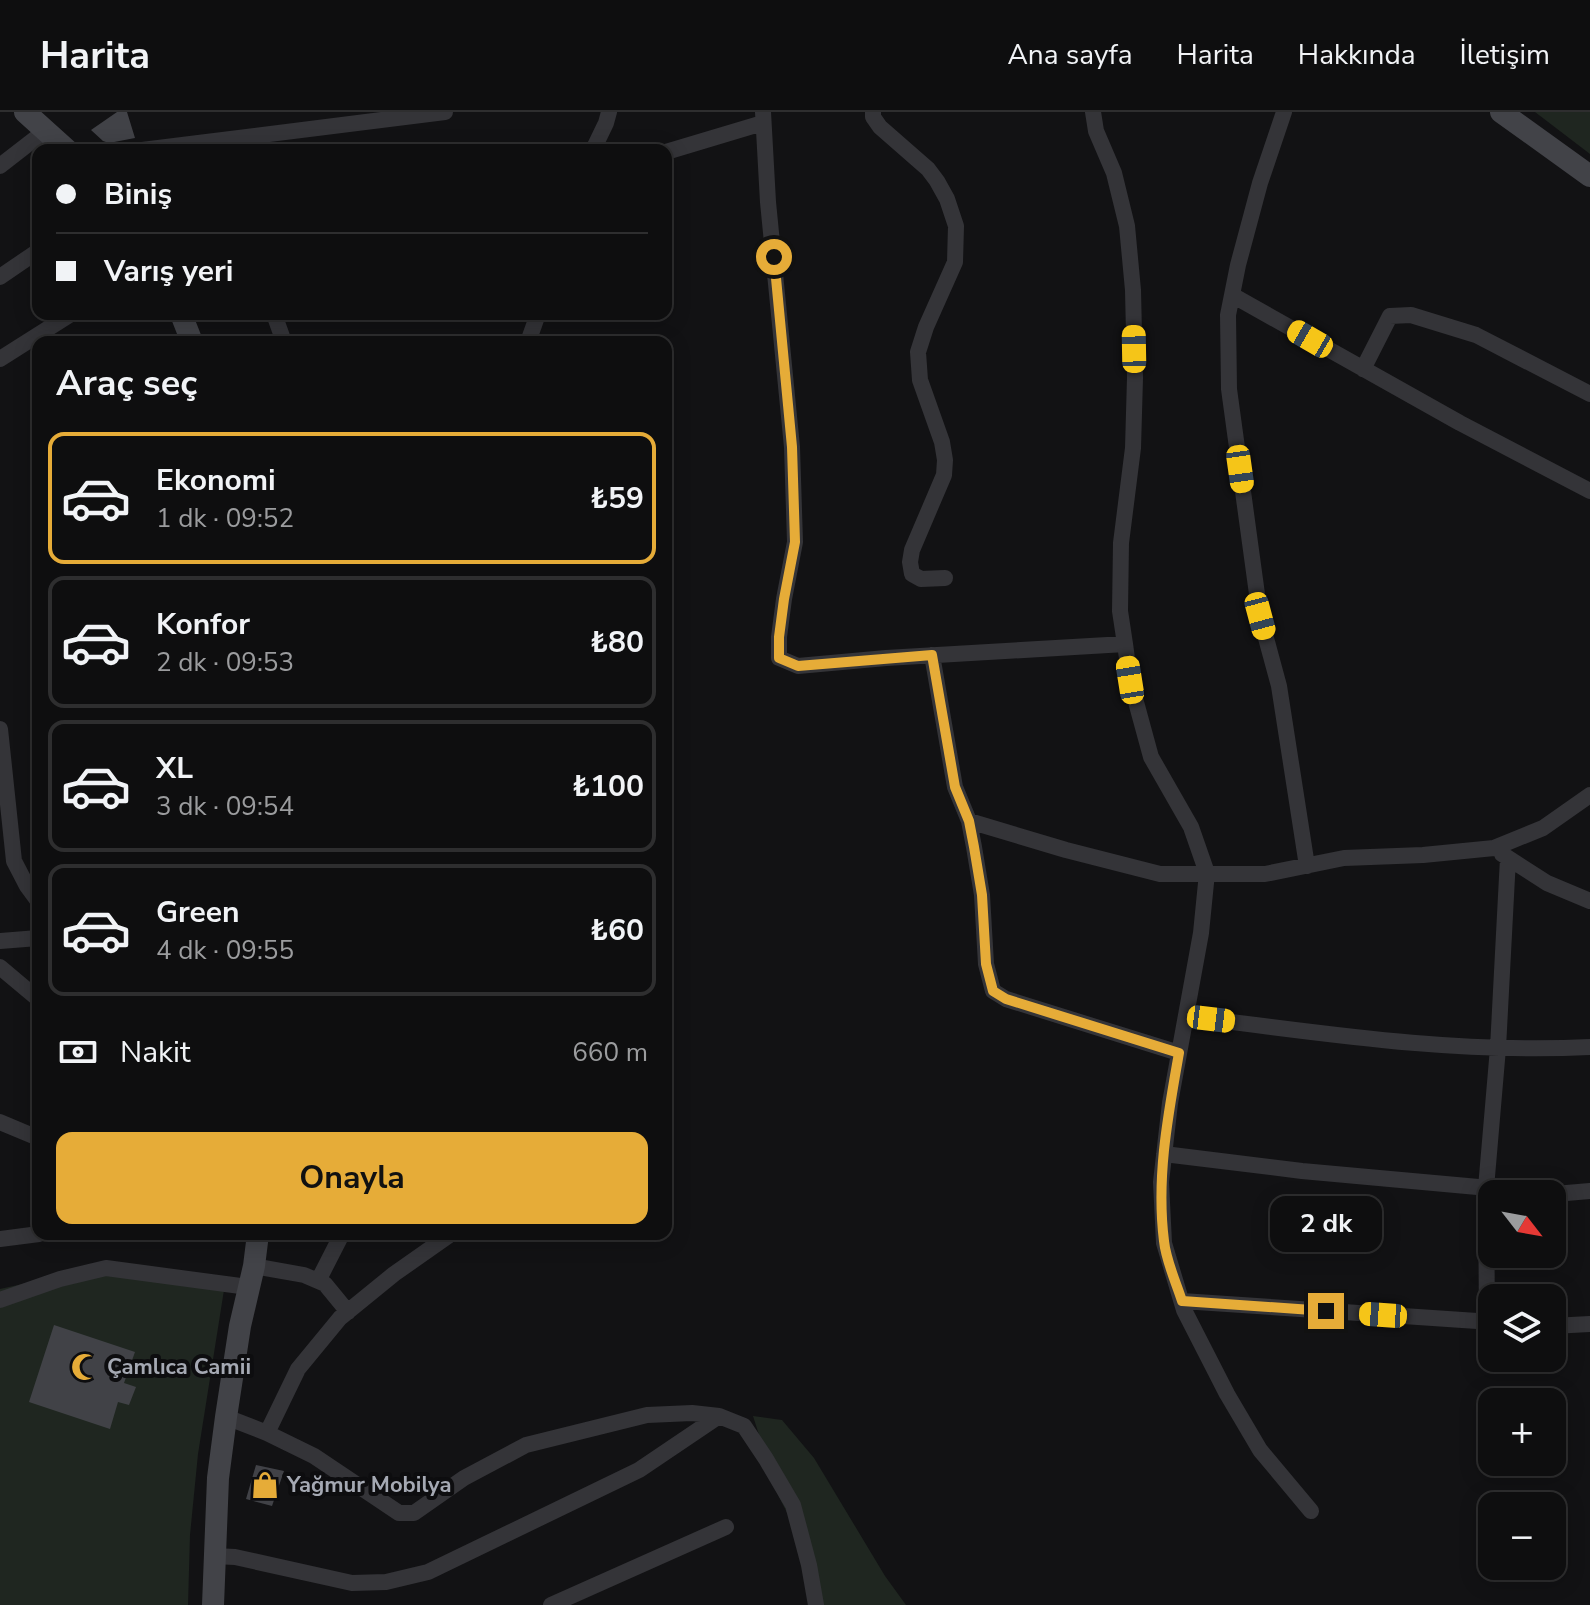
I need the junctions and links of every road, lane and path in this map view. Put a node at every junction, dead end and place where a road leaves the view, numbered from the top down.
1 (25, 112) edge
2 (445, 112) edge
3 (609, 112) edge
4 (873, 112) edge
5 (1093, 112) edge
6 (1284, 112) edge
7 (1501, 112) edge
8 (763, 118) edge
9 (45, 131) junction
10 (60, 144) edge
11 (190, 144) edge
12 (596, 144) edge
13 (672, 150) edge
14 (0, 166) edge
15 (1590, 176) edge
16 (32, 255) edge
17 (0, 277) edge
18 (1232, 295) junction
19 (62, 320) edge
20 (36, 336) edge
21 (32, 339) edge
22 (0, 359) edge
23 (1363, 369) junction
24 (1590, 394) edge
25 (1590, 491) edge
26 (945, 578) dead end
27 (1125, 644) junction
28 (932, 655) junction
29 (0, 729) edge
30 (1590, 795) edge
31 (969, 821) junction
32 (1501, 853) junction
33 (1307, 866) junction
34 (1207, 873) junction
35 (32, 893) edge
36 (1590, 901) edge
37 (32, 938) edge
38 (0, 941) edge
39 (0, 967) edge
40 (32, 994) edge
41 (1186, 1016) junction
42 (1590, 1047) edge
43 (1498, 1048) junction
44 (1179, 1053) junction
45 (0, 1122) edge
46 (32, 1135) edge
47 (1164, 1154) junction
48 (1487, 1180) edge
49 (1478, 1187) edge
50 (1590, 1191) edge
51 (1566, 1193) edge
52 (32, 1235) edge
53 (0, 1239) edge
54 (257, 1240) edge
55 (339, 1240) edge
56 (442, 1240) edge
57 (251, 1277) junction
58 (318, 1281) junction
59 (0, 1300) edge
60 (1182, 1301) junction
61 (348, 1312) junction
62 (1478, 1321) edge
63 (1590, 1324) edge
64 (1566, 1325) edge
65 (719, 1416) junction
66 (226, 1417) junction
67 (267, 1433) junction
68 (1311, 1511) dead end
69 (726, 1527) dead end
70 (214, 1556) junction
71 (213, 1605) edge
72 (551, 1605) edge
73 (816, 1605) edge

1 - 9 main road
2 - 11 street
3 - 12 street
4 - 26 street
5 - 27 street
6 - 18 street
7 - 15 main road
8 - 13 street
8 - 28 street
9 - 10 main road
9 - 14 street
16 - 17 street
18 - 23 street
18 - 33 street
19 - 20 street
21 - 22 street
23 - 24 street
23 - 25 street
27 - 28 street
27 - 34 street
28 - 31 street
29 - 35 street
30 - 32 street
31 - 34 street
31 - 44 street
32 - 33 street
32 - 36 street
32 - 43 street
33 - 34 street
34 - 41 street
37 - 38 street
39 - 40 street
41 - 43 street
41 - 44 street
42 - 43 street
43 - 48 street
44 - 47 street
45 - 46 street
47 - 49 street
47 - 60 street
50 - 51 street
52 - 53 street
54 - 57 main road
55 - 58 street
56 - 61 street
57 - 58 street
57 - 59 street
57 - 66 main road
58 - 61 street
60 - 62 street
60 - 68 street
61 - 67 street
63 - 64 street
65 - 67 street
65 - 70 street
65 - 73 street
66 - 67 street
66 - 70 main road
69 - 72 street
70 - 71 main road

